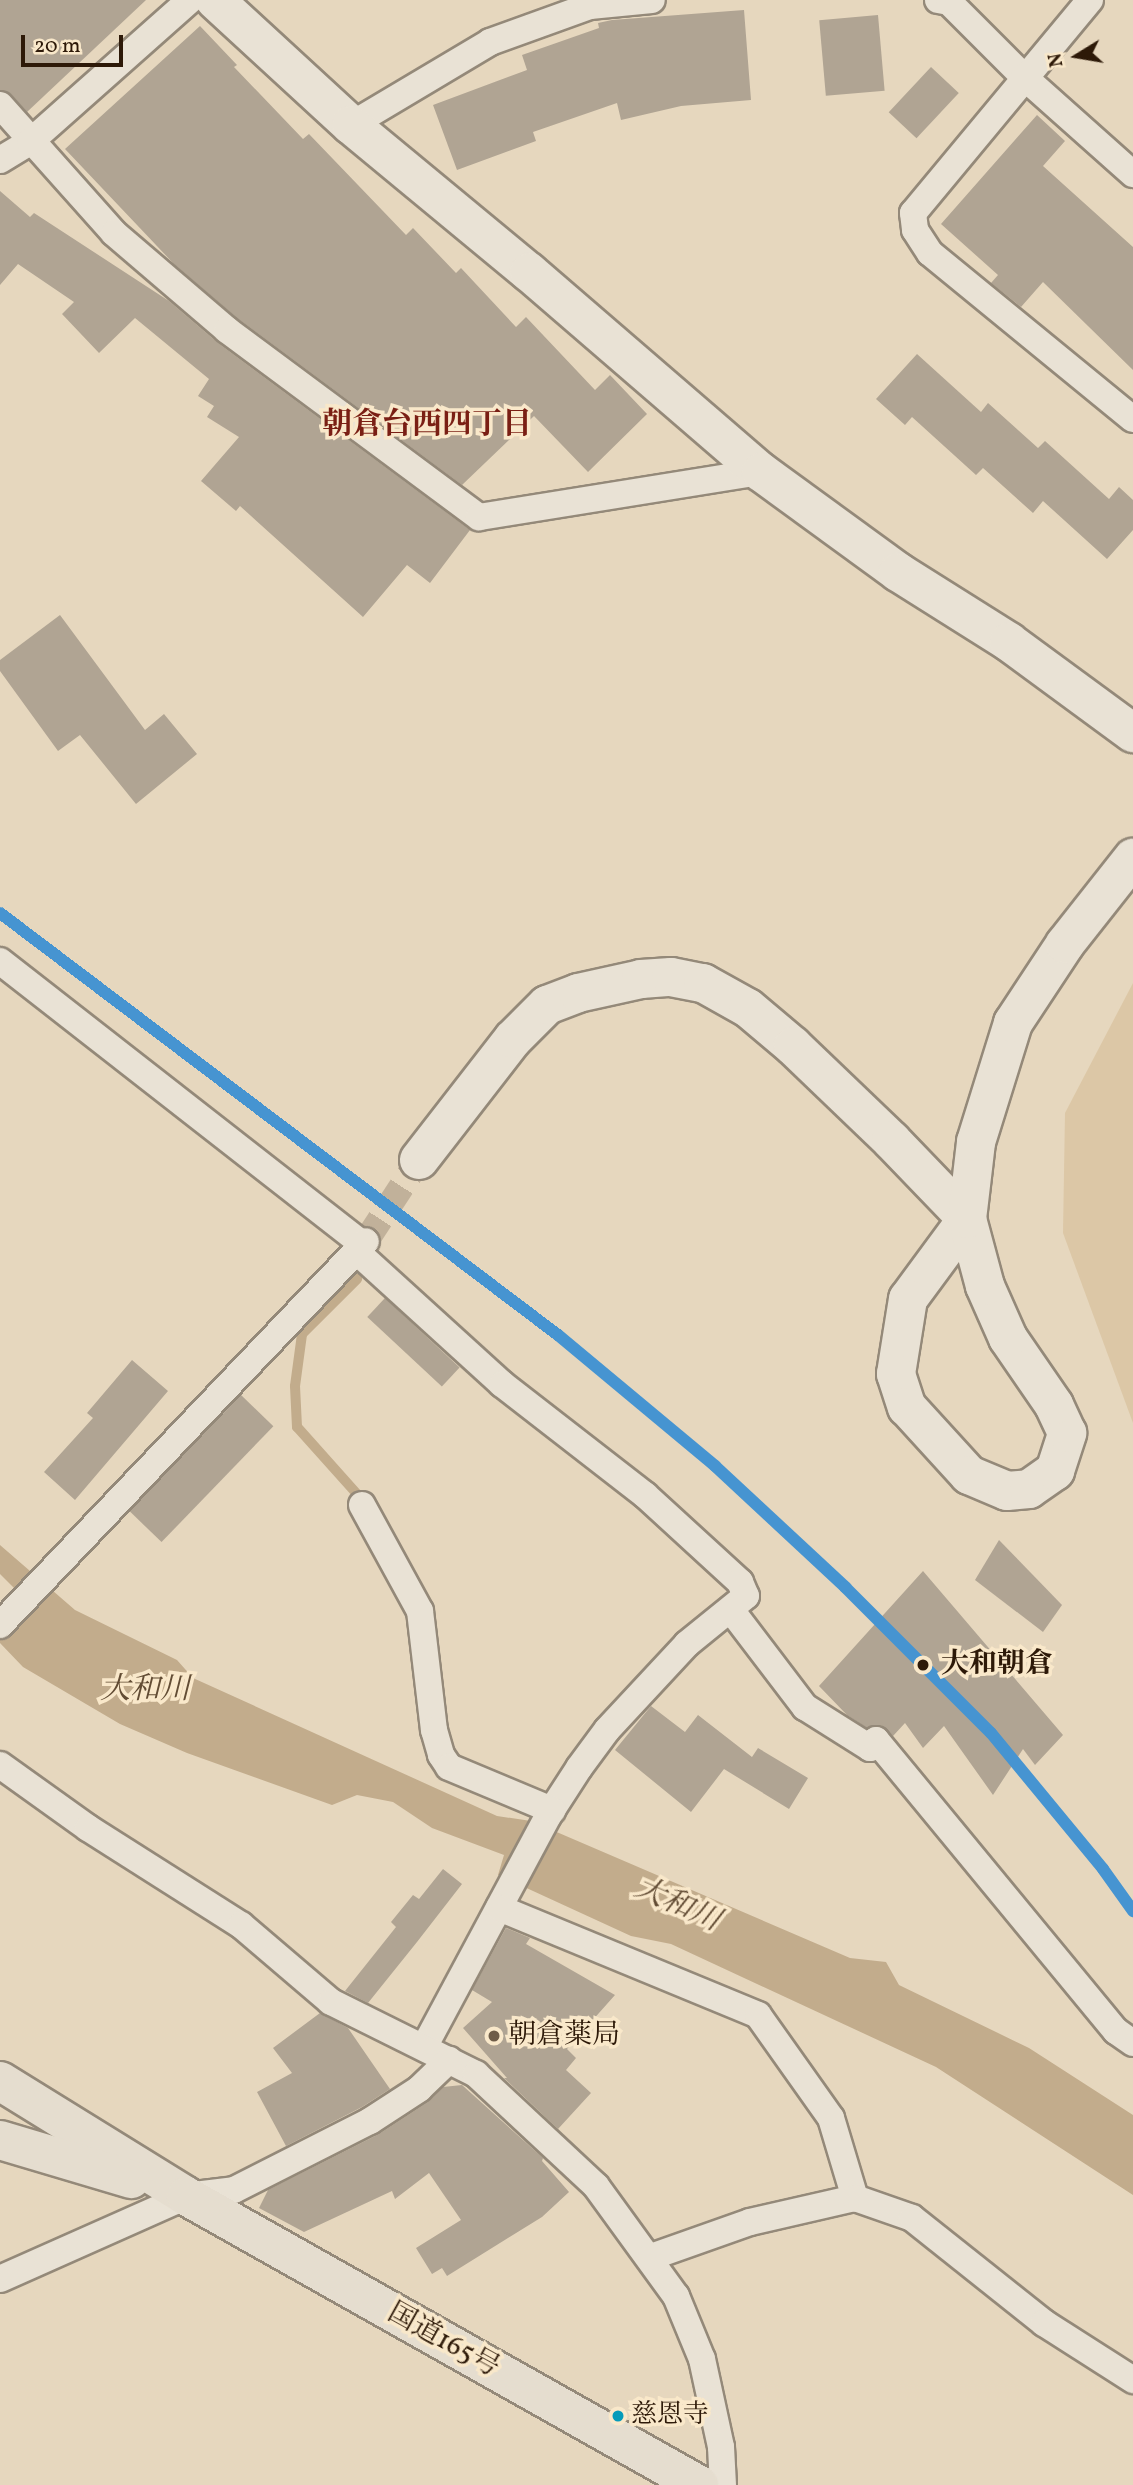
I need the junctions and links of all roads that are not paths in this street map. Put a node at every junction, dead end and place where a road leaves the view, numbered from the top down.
1 (190, 0) edge
2 (215, 0) edge
3 (652, 0) edge
4 (937, 0) edge
5 (1090, 0) edge
6 (1024, 77) junction
7 (0, 105) edge
8 (351, 125) junction
9 (30, 142) junction
10 (0, 160) edge
11 (1133, 174) edge
12 (1133, 419) edge
13 (761, 472) junction
14 (1133, 733) edge
15 (1133, 858) edge
16 (0, 961) edge
17 (419, 1160) tunnel mouth
18 (967, 1219) junction
19 (361, 1245) junction
20 (362, 1505) dead end
21 (732, 1610) junction
22 (0, 1625) edge
23 (0, 1765) edge
24 (550, 1813) junction
25 (500, 1905) junction
26 (1133, 2043) edge
27 (424, 2047) junction
28 (449, 2060) junction
29 (0, 2081) edge
30 (0, 2140) edge
31 (186, 2196) junction
32 (855, 2198) junction
33 (651, 2257) junction
34 (0, 2279) edge
35 (1133, 2380) edge
36 (699, 2485) edge
37 (723, 2485) edge

1 - 9 street
2 - 8 street
3 - 8 street
4 - 6 street
5 - 6 street
6 - 11 street
6 - 12 street
7 - 9 street
8 - 13 street
9 - 10 street
9 - 13 street
13 - 14 street
15 - 18 street
16 - 19 street
17 - 18 street
18 - 18 street
19 - 21 street
19 - 22 street
20 - 24 street
21 - 24 street
21 - 26 street
23 - 27 street
24 - 25 street
25 - 27 street
25 - 32 street
27 - 28 street
28 - 31 street
28 - 33 street
29 - 31 highway, 国道165号
30 - 31 highway, 国道165号
31 - 34 street
31 - 36 highway, 国道165号
32 - 33 street
32 - 35 street
33 - 37 street

